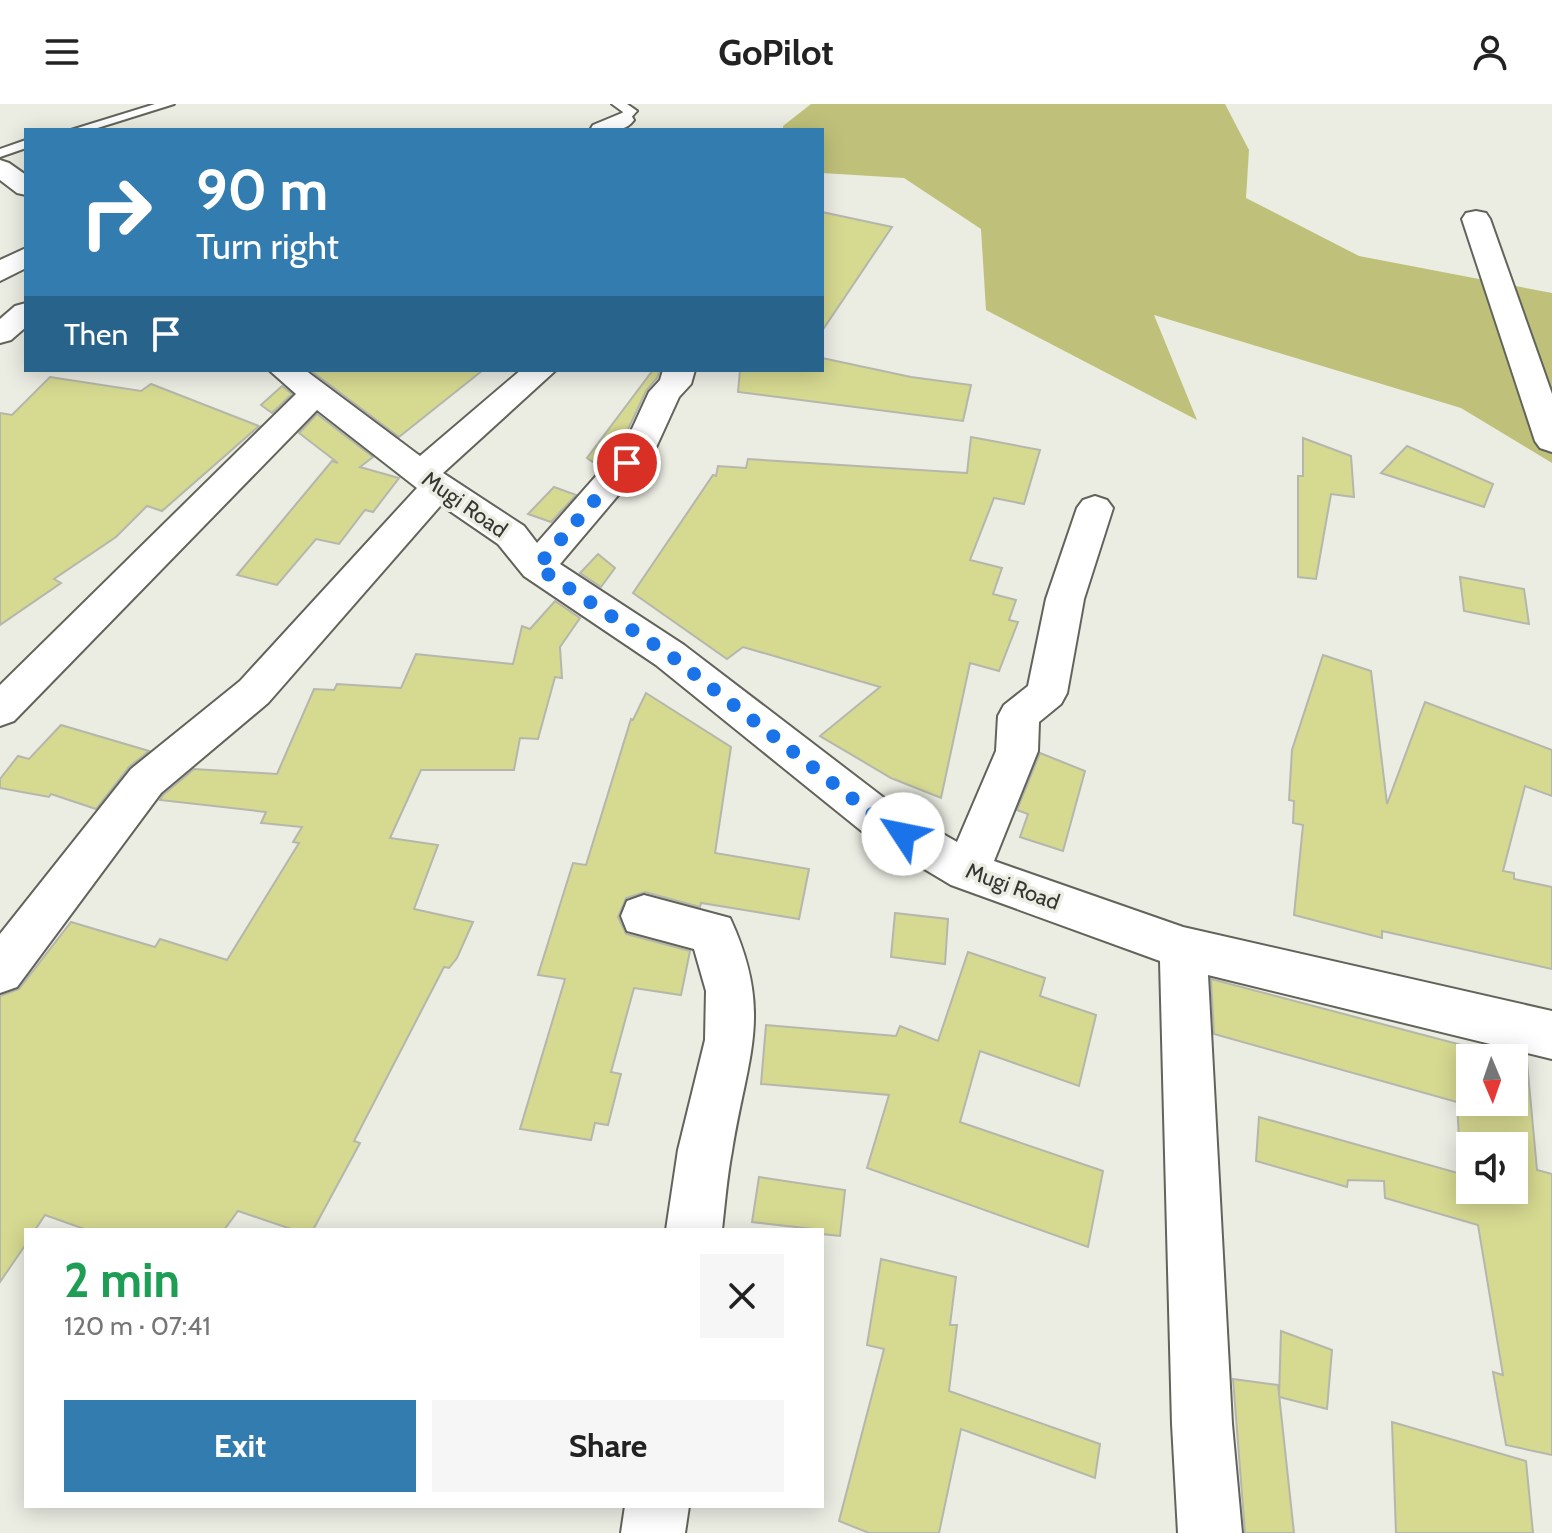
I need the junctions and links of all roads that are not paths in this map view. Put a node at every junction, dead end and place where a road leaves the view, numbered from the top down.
1 (114, 104) edge
2 (168, 104) edge
3 (123, 117) junction
4 (84, 128) edge
5 (24, 145) edge
6 (0, 153) edge
7 (1476, 219) dead end
8 (24, 257) edge
9 (0, 272) edge
10 (24, 314) edge
11 (0, 334) edge
12 (538, 372) edge
13 (678, 372) edge
14 (300, 381) edge
15 (1552, 441) edge
16 (429, 480) junction
17 (1095, 508) dead end
18 (537, 567) junction
19 (0, 710) edge
20 (967, 871) junction
21 (644, 916) dead end
22 (1183, 948) junction
23 (0, 971) edge
24 (1552, 1035) edge
25 (694, 1228) edge
26 (657, 1508) edge
27 (653, 1533) edge
28 (1210, 1533) edge

1 - 3 lane
2 - 3 lane
3 - 4 lane
5 - 6 lane
7 - 15 street
8 - 9 street
10 - 11 street
12 - 16 street
13 - 18 street
14 - 16 street, Mugi Road
14 - 19 street
16 - 18 street, Mugi Road
16 - 23 street
17 - 20 street
18 - 20 street, Mugi Road
20 - 22 street, Mugi Road
21 - 25 street
22 - 24 street, Mugi Road
22 - 28 street
26 - 27 street

